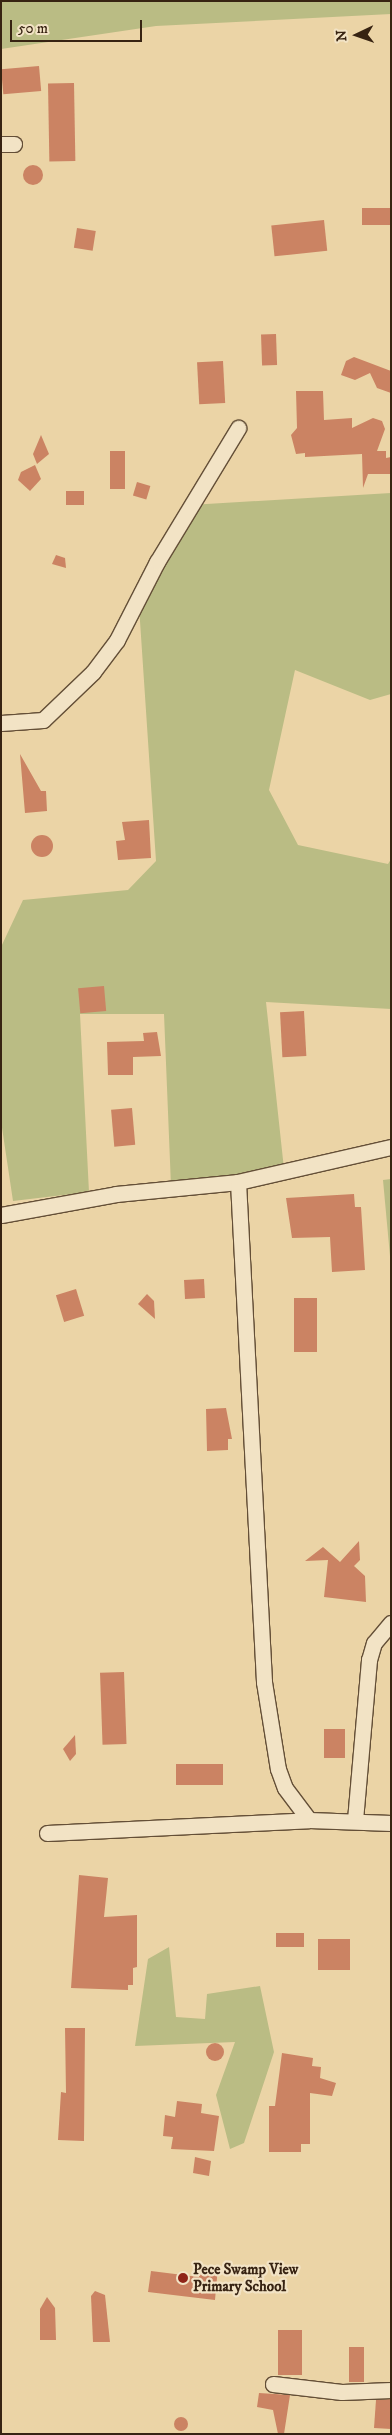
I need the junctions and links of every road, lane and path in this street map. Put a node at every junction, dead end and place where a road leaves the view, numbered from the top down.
1 (238, 428) dead end
2 (1, 723) edge
3 (391, 1147) edge
4 (238, 1182) junction
5 (1, 1215) edge
6 (391, 1623) edge
7 (309, 1820) junction
8 (355, 1820) junction
9 (391, 1823) edge
10 (47, 1833) dead end
11 (273, 2384) dead end
12 (391, 2390) edge

1 - 2 street
3 - 4 street
4 - 5 street
4 - 7 street
6 - 8 street
7 - 8 street
7 - 10 street
8 - 9 street
11 - 12 street

